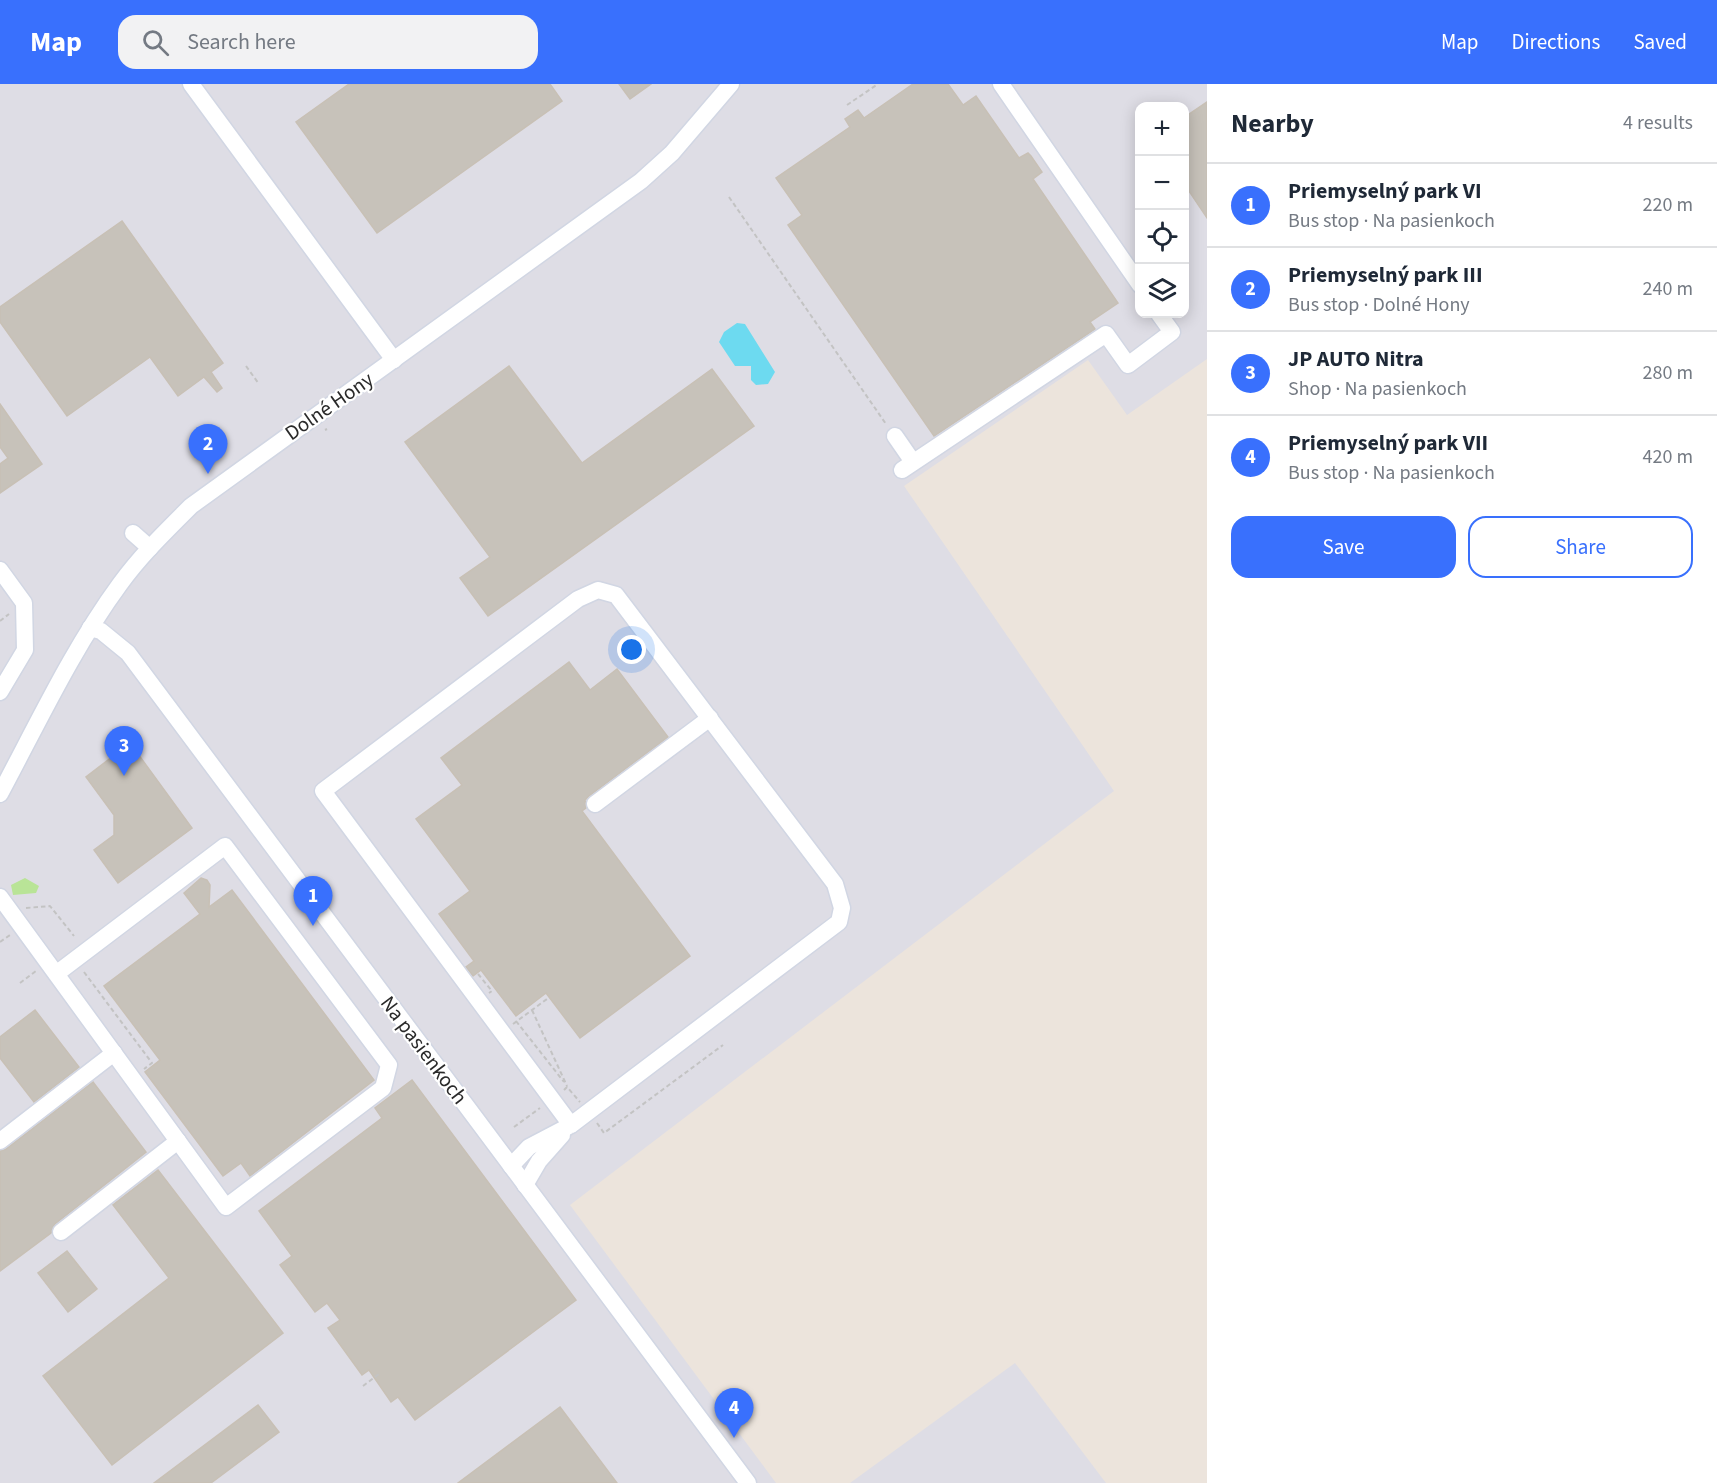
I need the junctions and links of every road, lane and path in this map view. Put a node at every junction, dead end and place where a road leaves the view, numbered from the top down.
1 (191, 84) edge
2 (731, 84) edge
3 (878, 84) edge
4 (1000, 84) edge
5 (847, 105) dead end
6 (729, 197) dead end
7 (1135, 278) edge
8 (1162, 318) edge
9 (394, 360) junction
10 (246, 366) dead end
11 (259, 384) dead end
12 (895, 436) joint
13 (133, 533) dead end
14 (150, 548) junction
15 (0, 570) edge
16 (90, 628) junction
17 (0, 692) edge
18 (710, 718) junction
19 (0, 794) edge
20 (595, 804) dead end
21 (0, 897) edge
22 (18, 910) dead end
23 (74, 936) dead end
24 (75, 960) junction
25 (56, 974) junction
26 (466, 982) junction
27 (485, 997) dead end
28 (547, 999) dead end
29 (532, 1010) junction
30 (516, 1021) junction
31 (508, 1028) dead end
32 (114, 1053) junction
33 (132, 1078) junction
34 (571, 1125) junction
35 (0, 1141) edge
36 (178, 1141) junction
37 (511, 1166) junction
38 (525, 1185) junction
39 (61, 1232) dead end
40 (379, 1374) dead end
41 (363, 1386) dead end
42 (748, 1483) edge

1 - 9 street
2 - 9 street, Dolné Hony
3 - 5 path
4 - 7 street
6 - 12 path
8 - 12 street
9 - 14 street, Dolné Hony
10 - 11 path
13 - 14 street
14 - 16 street, Dolné Hony
15 - 17 street
16 - 19 street, Dolné Hony
16 - 37 street, Na pasienkoch
18 - 20 street
18 - 26 street
18 - 34 street
21 - 25 street
22 - 23 path
24 - 25 street
24 - 33 path
24 - 36 street
25 - 32 street
26 - 27 path
26 - 34 street
28 - 29 path
29 - 30 path
29 - 30 path
30 - 31 path
32 - 33 street
32 - 35 street
33 - 36 street
34 - 37 street
34 - 38 street
36 - 39 street
37 - 38 street, Na pasienkoch
38 - 42 street, Na pasienkoch
40 - 41 path

